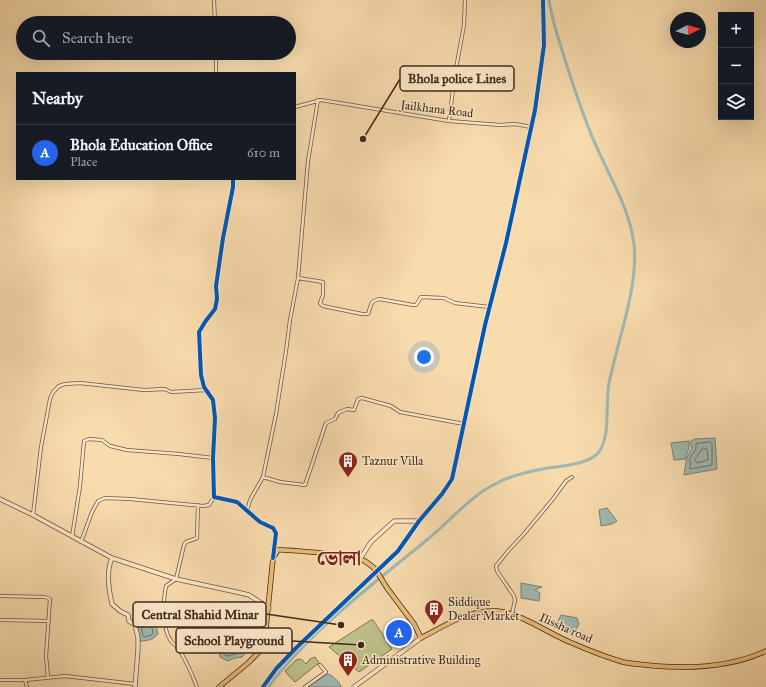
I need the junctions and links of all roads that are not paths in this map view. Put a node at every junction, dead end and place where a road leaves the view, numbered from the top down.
1 (214, 0) edge
2 (465, 0) edge
3 (542, 0) edge
4 (215, 16) edge
5 (216, 60) edge
6 (216, 72) edge
7 (318, 100) junction
8 (296, 107) edge
9 (449, 121) junction
10 (531, 127) junction
11 (234, 180) edge
12 (298, 278) junction
13 (489, 307) junction
14 (207, 390) junction
15 (465, 424) junction
16 (213, 458) junction
17 (262, 477) junction
18 (572, 477) dead end
19 (214, 497) junction
20 (0, 499) edge
21 (198, 505) junction
22 (247, 511) junction
23 (33, 515) junction
24 (419, 521) junction
25 (72, 537) junction
26 (81, 542) junction
27 (112, 558) junction
28 (273, 558) junction
29 (360, 559) junction
30 (176, 579) junction
31 (0, 596) edge
32 (269, 608) junction
33 (512, 615) junction
34 (0, 620) edge
35 (49, 621) junction
36 (421, 638) junction
37 (766, 651) edge
38 (320, 665) dead end
39 (48, 677) junction
40 (0, 680) edge
41 (25, 680) junction
42 (135, 685) edge
43 (27, 687) edge
44 (197, 687) edge
45 (219, 687) edge
46 (263, 687) edge
47 (305, 687) edge
48 (354, 687) edge

1 - 4 street
2 - 9 street
3 - 10 street
5 - 6 street
7 - 8 street, Jailkhana Road
7 - 9 street, Jailkhana Road
7 - 12 street
9 - 10 street, Jailkhana Road
10 - 13 street
11 - 14 street
12 - 13 street
12 - 17 street
13 - 15 street
14 - 16 street
14 - 23 street
15 - 17 street
15 - 24 street
16 - 19 street
16 - 25 street
17 - 22 street
18 - 33 street
19 - 21 street
19 - 22 street
20 - 23 street
21 - 26 street
21 - 30 street
22 - 28 street
23 - 25 street
24 - 29 street
24 - 46 street
25 - 26 street
26 - 27 street
27 - 30 street
27 - 42 street
28 - 29 main road
28 - 32 main road
29 - 36 main road, bridge
30 - 32 street
30 - 44 street
31 - 35 street
32 - 45 main road
33 - 36 main road, Ilissha road
33 - 37 main road, Ilissha road
34 - 35 street
35 - 39 street
36 - 48 street
38 - 47 street
39 - 41 street
39 - 42 street
40 - 41 street
41 - 43 street

